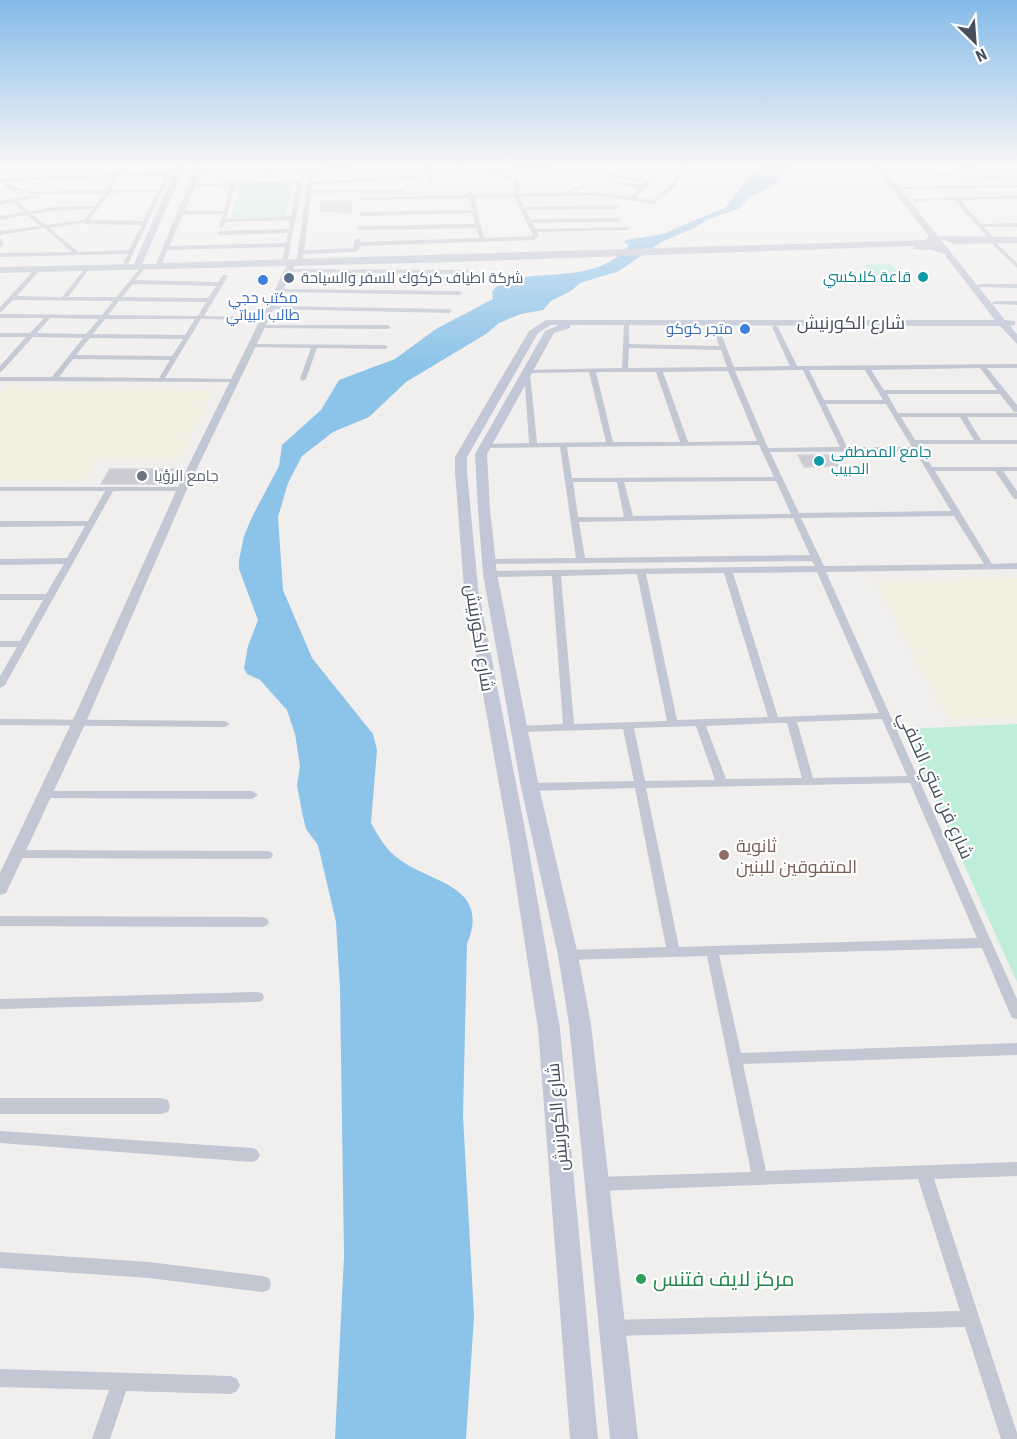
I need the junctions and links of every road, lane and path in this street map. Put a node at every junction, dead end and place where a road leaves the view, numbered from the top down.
1 (50, 231) edge
2 (143, 231) edge
3 (145, 231) edge
4 (172, 231) edge
5 (286, 231) edge
6 (291, 231) edge
7 (302, 231) edge
8 (359, 231) edge
9 (479, 231) edge
10 (534, 231) edge
11 (932, 231) edge
12 (933, 231) edge
13 (985, 231) edge
14 (220, 233) joint
15 (937, 237) junction
16 (482, 241) junction
17 (301, 242) junction
18 (994, 242) junction
19 (1017, 242) edge
20 (289, 243) junction
21 (965, 243) junction
22 (357, 244) junction
23 (217, 247) junction
24 (165, 248) junction
25 (702, 249) junction
26 (947, 250) junction
27 (131, 252) junction
28 (77, 253) junction
29 (0, 255) edge
30 (159, 261) junction
31 (293, 261) junction
32 (126, 263) junction
33 (140, 263) junction
34 (1017, 266) edge
35 (0, 268) edge
36 (87, 268) junction
37 (39, 269) junction
38 (471, 272) dead end
39 (225, 276) dead end
40 (131, 282) junction
41 (220, 284) junction
42 (980, 286) junction
43 (1017, 286) edge
44 (278, 291) junction
45 (459, 293) dead end
46 (12, 298) junction
47 (63, 299) junction
48 (117, 299) junction
49 (210, 300) junction
50 (995, 303) junction
51 (1017, 303) edge
52 (0, 311) edge
53 (449, 311) dead end
54 (0, 316) edge
55 (49, 316) junction
56 (104, 316) junction
57 (200, 318) junction
58 (267, 318) junction
59 (827, 325) junction
60 (626, 326) junction
61 (1011, 326) edge
62 (388, 327) dead end
63 (716, 327) junction
64 (776, 327) junction
65 (0, 335) edge
66 (32, 335) junction
67 (89, 336) junction
68 (188, 337) junction
69 (1017, 341) edge
70 (253, 345) junction
71 (315, 346) junction
72 (626, 346) junction
73 (385, 347) dead end
74 (723, 348) junction
75 (72, 357) junction
76 (175, 358) junction
77 (1017, 366) edge
78 (982, 367) junction
79 (794, 368) junction
80 (805, 368) junction
81 (867, 368) junction
82 (730, 369) junction
83 (0, 370) edge
84 (592, 370) junction
85 (625, 370) junction
86 (659, 370) junction
87 (526, 371) junction
88 (0, 379) edge
89 (54, 379) junction
90 (303, 379) dead end
91 (161, 380) junction
92 (234, 381) junction
93 (882, 392) junction
94 (1003, 392) junction
95 (821, 402) junction
96 (888, 402) junction
97 (1017, 410) edge
98 (896, 415) junction
99 (962, 415) junction
100 (1017, 415) edge
101 (979, 442) junction
102 (1017, 442) edge
103 (685, 444) junction
104 (563, 445) junction
105 (609, 445) junction
106 (485, 446) junction
107 (533, 446) junction
108 (915, 446) junction
109 (764, 447) junction
110 (845, 450) junction
111 (929, 469) junction
112 (997, 469) junction
113 (1017, 469) edge
114 (778, 479) junction
115 (568, 480) junction
116 (620, 480) junction
117 (483, 483) junction
118 (463, 484) junction
119 (0, 489) edge
120 (111, 489) junction
121 (182, 489) junction
122 (1017, 497) edge
123 (956, 513) junction
124 (795, 514) junction
125 (629, 519) junction
126 (575, 520) junction
127 (0, 524) edge
128 (91, 524) junction
129 (815, 558) junction
130 (70, 561) junction
131 (581, 561) junction
132 (0, 562) edge
133 (1017, 566) edge
134 (990, 567) junction
135 (490, 568) junction
136 (821, 570) junction
137 (641, 572) junction
138 (728, 572) junction
139 (556, 573) junction
140 (0, 597) edge
141 (50, 597) junction
142 (0, 644) edge
143 (23, 644) junction
144 (507, 658) junction
145 (484, 661) junction
146 (0, 685) edge
147 (886, 716) junction
148 (774, 720) junction
149 (791, 720) junction
150 (0, 722) edge
151 (79, 722) junction
152 (673, 723) junction
153 (700, 723) junction
154 (225, 724) dead end
155 (628, 726) junction
156 (569, 727) junction
157 (521, 729) junction
158 (913, 779) junction
159 (809, 782) junction
160 (722, 784) junction
161 (642, 785) junction
162 (530, 787) junction
163 (45, 795) junction
164 (252, 795) dead end
165 (17, 854) junction
166 (267, 855) dead end
167 (0, 889) edge
168 (0, 921) edge
169 (263, 922) dead end
170 (986, 943) junction
171 (712, 951) junction
172 (675, 952) junction
173 (568, 955) junction
174 (257, 997) dead end
175 (0, 1004) edge
176 (1017, 1014) edge
177 (1017, 1049) edge
178 (735, 1059) junction
179 (0, 1106) edge
180 (161, 1106) dead end
181 (0, 1137) edge
182 (252, 1155) dead end
183 (1017, 1169) edge
184 (924, 1173) junction
185 (760, 1179) junction
186 (598, 1184) junction
187 (0, 1260) edge
188 (263, 1284) dead end
189 (972, 1319) junction
190 (613, 1328) junction
191 (0, 1378) edge
192 (120, 1382) junction
193 (231, 1385) dead end
194 (100, 1439) edge
195 (584, 1439) edge
196 (624, 1439) edge
197 (1010, 1439) edge

1 - 28 street
2 - 27 street
3 - 33 main road
4 - 24 main road
5 - 14 street
6 - 20 street
7 - 17 street
8 - 22 street
9 - 16 street
10 - 16 street
11 - 15 main road
12 - 15 main road
13 - 18 street
14 - 23 street
15 - 21 main road
15 - 25 main road
15 - 26 main road
16 - 22 street
17 - 20 street
17 - 31 street
18 - 19 main road
18 - 21 main road
18 - 34 street
20 - 23 street
20 - 31 street
21 - 26 main road
22 - 31 street
23 - 24 street
24 - 30 main road
25 - 26 main road
25 - 31 main road
26 - 42 main road
26 - 61 main road
27 - 28 street
27 - 32 street
28 - 29 street
30 - 31 main road
30 - 33 main road
31 - 33 main road
31 - 38 street
31 - 44 street
32 - 33 main road
32 - 35 main road
33 - 36 main road
33 - 40 street
35 - 37 main road
36 - 37 main road
36 - 47 street
37 - 46 street
39 - 41 street
40 - 41 street
40 - 48 street
41 - 49 street
42 - 43 street
42 - 50 main road
44 - 45 street
44 - 58 street
46 - 47 street
46 - 52 street
47 - 48 street
48 - 49 street
48 - 56 street
49 - 57 street
50 - 51 street
50 - 61 main road
53 - 58 street
54 - 55 street
55 - 56 street
55 - 66 street
56 - 57 street
56 - 67 street
57 - 58 street
57 - 68 street
58 - 62 street
58 - 70 street
59 - 61 main road, شارع الكورنيش
59 - 64 main road, شارع الكورنيش
59 - 118 main road, شارع الكورنيش
60 - 63 main road, شارع الكورنيش
60 - 72 street
60 - 87 main road, شارع الكورنيش
61 - 69 main road
63 - 64 main road, شارع الكورنيش
63 - 74 street, شارع فن ستي الخلفي
64 - 79 street
65 - 66 street
66 - 67 street
66 - 83 street
67 - 68 street
67 - 75 street
68 - 76 street
70 - 71 street
70 - 92 street
71 - 73 street
71 - 90 street
72 - 74 street
72 - 85 street
74 - 82 street, شارع فن ستي الخلفي
75 - 76 street
75 - 89 street
76 - 91 street
77 - 78 street
78 - 81 street
78 - 94 street
79 - 80 street
79 - 82 street
80 - 81 street
80 - 95 street
81 - 93 street
82 - 86 street
82 - 109 street, شارع فن ستي الخلفي
84 - 85 street
84 - 87 street
84 - 105 street
85 - 86 street
86 - 103 street
87 - 106 main road, شارع الكورنيش
87 - 107 street
88 - 89 street
89 - 91 street
91 - 92 street
92 - 121 street
93 - 94 street
93 - 96 street
94 - 97 street
95 - 96 street
95 - 110 street
96 - 98 street
98 - 99 street
98 - 108 street
99 - 100 street
99 - 101 street
101 - 102 street
101 - 108 street
103 - 105 street
103 - 109 street
104 - 105 street
104 - 107 street
104 - 115 street
106 - 107 street
106 - 117 main road, شارع الكورنيش
108 - 110 street
108 - 111 street
109 - 110 street
109 - 114 street, شارع فن ستي الخلفي
111 - 112 street
111 - 123 street
112 - 113 street
112 - 122 street
114 - 116 street
114 - 124 street, شارع فن ستي الخلفي
115 - 116 street
115 - 126 street
116 - 125 street
117 - 118 main road
117 - 135 main road, شارع الكورنيش
118 - 145 main road, شارع الكورنيش
119 - 120 street
120 - 121 street
120 - 128 street
121 - 151 street
123 - 124 street
123 - 134 street
124 - 125 street
124 - 129 street, شارع فن ستي الخلفي
125 - 126 street
126 - 131 street
127 - 128 street
128 - 130 street
129 - 131 street
129 - 136 street, شارع فن ستي الخلفي
130 - 132 street
130 - 141 street
131 - 135 street
133 - 134 street, شارع الكورنيش
134 - 136 street, شارع الكورنيش
135 - 139 street, شارع الكورنيش
135 - 144 main road, شارع الكورنيش
136 - 138 street, شارع الكورنيش
136 - 147 street, شارع فن ستي الخلفي
137 - 138 street, شارع الكورنيش
137 - 139 street, شارع الكورنيش
137 - 152 street
138 - 148 street
139 - 156 street
140 - 141 street
141 - 143 street
142 - 143 street
143 - 146 street
144 - 145 main road
144 - 157 main road, شارع الكورنيش
145 - 195 main road, شارع الكورنيش
147 - 149 street
147 - 158 street, شارع فن ستي الخلفي
148 - 149 street
148 - 153 street
149 - 159 street
150 - 151 street
151 - 154 street
151 - 163 street
152 - 153 street
152 - 155 street
153 - 160 street
155 - 156 street
155 - 161 street
156 - 157 street
157 - 162 main road, شارع الكورنيش
158 - 159 street
158 - 170 street, شارع فن ستي الخلفي
159 - 160 street
160 - 161 street
161 - 162 street
161 - 172 street
162 - 173 main road, شارع الكورنيش
163 - 164 street
163 - 165 street
165 - 166 street
165 - 167 street
168 - 169 street
170 - 171 street
170 - 176 street, شارع فن ستي الخلفي
171 - 172 street
171 - 178 street
172 - 173 street
173 - 186 main road, شارع الكورنيش
174 - 175 street
177 - 178 street
178 - 185 street
179 - 180 street
181 - 182 street
183 - 184 street
184 - 185 street
184 - 189 street
185 - 186 street
186 - 190 main road, شارع الكورنيش
187 - 188 street
189 - 190 street
189 - 197 street
190 - 196 main road, شارع الكورنيش
191 - 192 street
192 - 193 street
192 - 194 street

